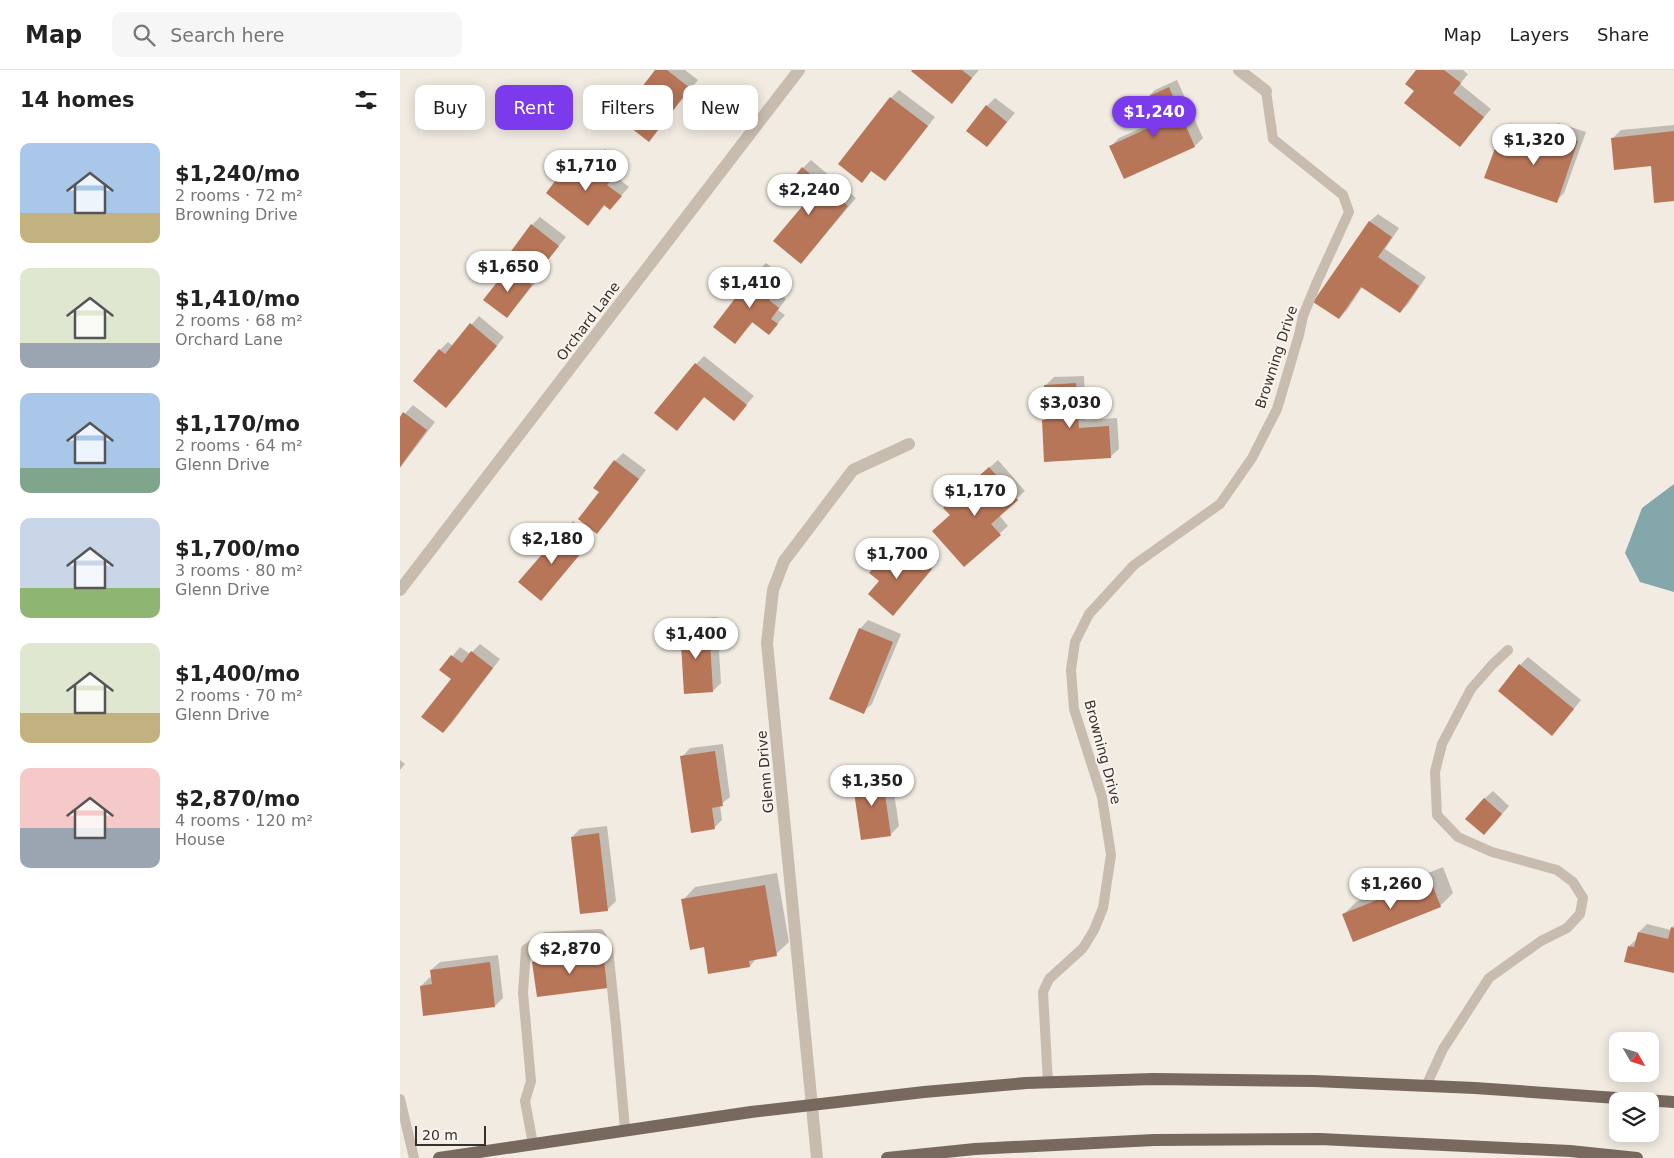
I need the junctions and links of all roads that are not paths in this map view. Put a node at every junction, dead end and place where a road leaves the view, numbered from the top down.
1 (799, 70) edge
2 (1238, 70) edge
3 (1266, 91) joint
4 (909, 444) dead end
5 (400, 590) edge
6 (1508, 650) dead end
7 (1048, 1083) junction
8 (1426, 1086) junction
9 (400, 1099) edge
10 (1674, 1102) edge
11 (812, 1105) junction
12 (625, 1130) junction
13 (533, 1144) junction
14 (414, 1158) edge
15 (439, 1158) edge
16 (817, 1158) edge
17 (888, 1158) edge
18 (1637, 1158) edge

1 - 5 street, Orchard Lane
2 - 3 street, Browning Drive
3 - 7 lane, Browning Drive
4 - 11 street, Glenn Drive
6 - 8 lane
7 - 8 main road
7 - 11 main road
8 - 10 main road
9 - 14 lane
11 - 12 main road
11 - 16 street, Glenn Drive
12 - 13 main road
12 - 13 lane
13 - 15 main road
17 - 18 main road

